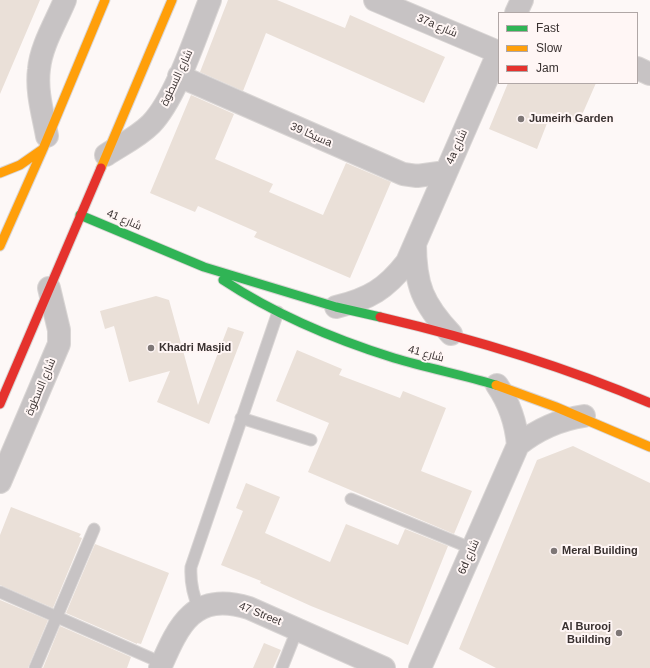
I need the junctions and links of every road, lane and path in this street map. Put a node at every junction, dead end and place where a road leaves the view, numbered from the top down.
1 (65, 0) edge
2 (105, 0) edge
3 (172, 0) edge
4 (210, 0) edge
5 (375, 0) edge
6 (522, 0) edge
7 (516, 12) edge
8 (498, 52) edge
9 (498, 54) edge
10 (638, 68) edge
11 (650, 74) edge
12 (179, 76) junction
13 (45, 143) junction
14 (106, 155) junction
15 (446, 172) junction
16 (0, 173) edge
17 (80, 215) junction
18 (416, 243) junction
19 (0, 246) edge
20 (204, 267) junction
21 (49, 288) junction
22 (336, 307) junction
23 (278, 312) junction
24 (451, 334) junction
25 (497, 385) junction
26 (650, 403) edge
27 (0, 404) edge
28 (584, 416) junction
29 (241, 418) junction
30 (311, 440) dead end
31 (518, 445) junction
32 (650, 447) edge
33 (0, 482) edge
34 (351, 499) dead end
35 (94, 529) dead end
36 (473, 549) junction
37 (0, 592) edge
38 (199, 609) junction
39 (57, 617) junction
40 (298, 630) junction
41 (161, 666) edge
42 (35, 668) edge
43 (282, 668) edge
44 (384, 668) edge
45 (420, 668) edge

1 - 13 street
2 - 13 street
3 - 14 street
4 - 12 street, شارع السطوة
5 - 8 street, 37a شارع
6 - 7 street
9 - 15 street, 4a شارع
10 - 11 street
12 - 14 street, شارع السطوة
12 - 15 street, سيكا 39a
13 - 16 street
13 - 19 street
14 - 17 street
15 - 18 street, 4a شارع
17 - 20 street, شارع 41
17 - 21 street
18 - 22 street, 4a شارع
18 - 24 street, 4a شارع
20 - 22 street, شارع 41
20 - 23 street, شارع 41
21 - 27 street
21 - 33 street, شارع السطوة
22 - 24 street, شارع 41
23 - 25 street, شارع 41
23 - 29 lane
24 - 26 street, شارع 41
25 - 28 street, شارع 41
25 - 31 street
28 - 31 street, 6d شارع
28 - 32 street, شارع 41
29 - 30 lane
29 - 38 lane
31 - 36 street, 6d شارع
34 - 36 lane
35 - 39 lane
36 - 45 street, 6d شارع
37 - 39 lane
38 - 40 street, 47 Street
38 - 41 street, 47 Street
39 - 41 lane
39 - 42 lane
40 - 43 lane
40 - 44 street, 47 Street

